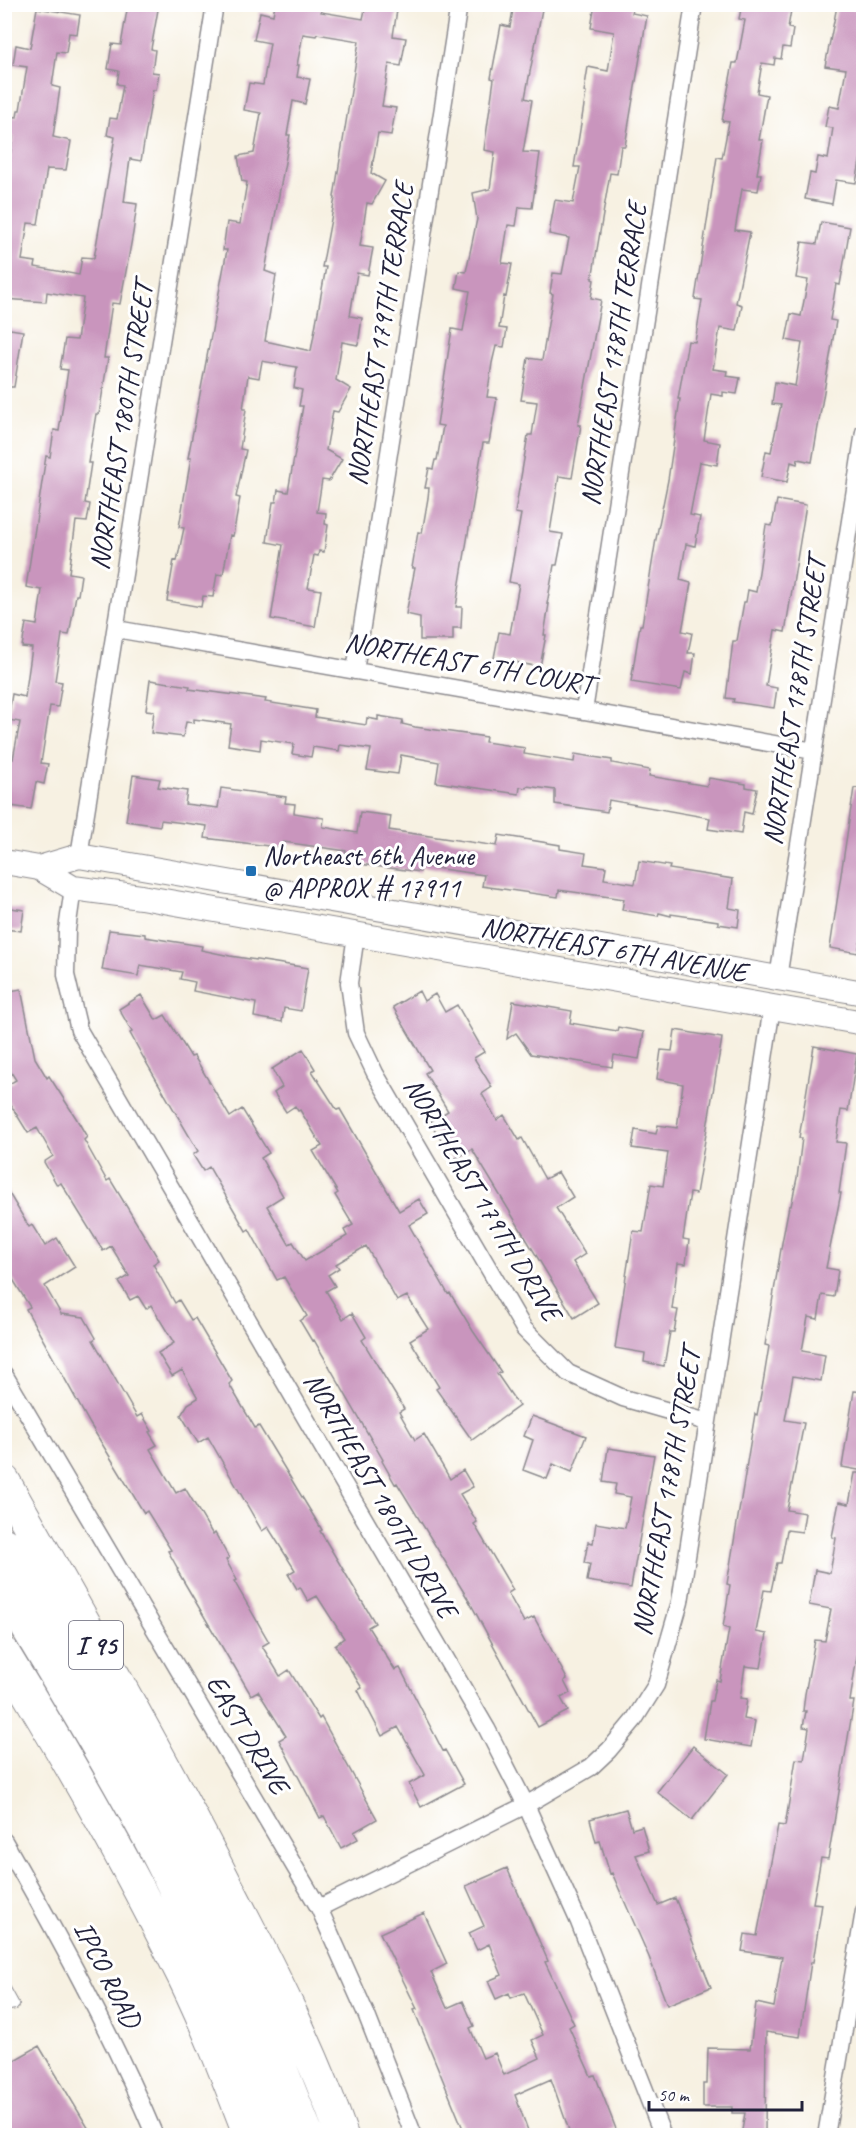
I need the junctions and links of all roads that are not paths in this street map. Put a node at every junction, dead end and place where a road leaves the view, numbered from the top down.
1 (215, 4) edge
2 (459, 4) edge
3 (694, 4) edge
4 (864, 432) edge
5 (116, 629) junction
6 (355, 671) junction
7 (584, 711) junction
8 (814, 751) junction
9 (80, 856) junction
10 (4, 862) edge
11 (39, 868) junction
12 (73, 888) junction
13 (356, 935) junction
14 (778, 978) junction
15 (864, 993) edge
16 (772, 1007) junction
17 (864, 1023) edge
18 (4, 1374) edge
19 (707, 1422) junction
20 (4, 1481) edge
21 (4, 1544) edge
22 (4, 1589) edge
23 (4, 1612) edge
24 (4, 1654) edge
25 (41, 1714) junction
26 (526, 1805) junction
27 (4, 1841) edge
28 (319, 1908) junction
29 (864, 1911) edge
30 (4, 1986) edge
31 (4, 2007) edge
32 (155, 2136) edge
33 (250, 2136) edge
34 (279, 2136) edge
35 (308, 2136) edge
36 (342, 2136) edge
37 (414, 2136) edge
38 (663, 2136) edge
39 (826, 2136) edge

1 - 5 street, NORTHEAST 180TH STREET
2 - 6 street, NORTHEAST 179TH TERRACE
3 - 7 street, NORTHEAST 178TH TERRACE
4 - 8 street, NORTHEAST 178TH STREET
5 - 6 street, NORTHEAST 6TH COURT
5 - 9 street, NORTHEAST 180TH STREET
6 - 7 street, NORTHEAST 6TH COURT
7 - 8 street, NORTHEAST 6TH COURT
8 - 14 street, NORTHEAST 178TH STREET
9 - 11 main road, NORTHEAST 6TH AVENUE
9 - 14 main road, NORTHEAST 6TH AVENUE
10 - 11 main road, NORTHEAST 6TH AVENUE
11 - 12 main road, NORTHEAST 6TH AVENUE
12 - 13 main road, NORTHEAST 6TH AVENUE
12 - 26 street, NORTHEAST 180TH DRIVE
13 - 16 main road, NORTHEAST 6TH AVENUE
13 - 19 street, NORTHEAST 179TH DRIVE
14 - 15 main road, NORTHEAST 6TH AVENUE
16 - 17 main road, NORTHEAST 6TH AVENUE
16 - 19 street, NORTHEAST 178TH STREET
18 - 28 street, EAST DRIVE
19 - 26 street, NORTHEAST 178TH STREET
20 - 36 highway, I 95
21 - 35 highway
22 - 34 highway
23 - 25 highway
24 - 25 highway
25 - 33 highway
26 - 28 street, NORTHEAST 178TH STREET
26 - 38 street, NORTHEAST 180TH DRIVE
27 - 32 street, IPCO ROAD
28 - 37 street, EAST DRIVE
29 - 39 street
30 - 31 lane

